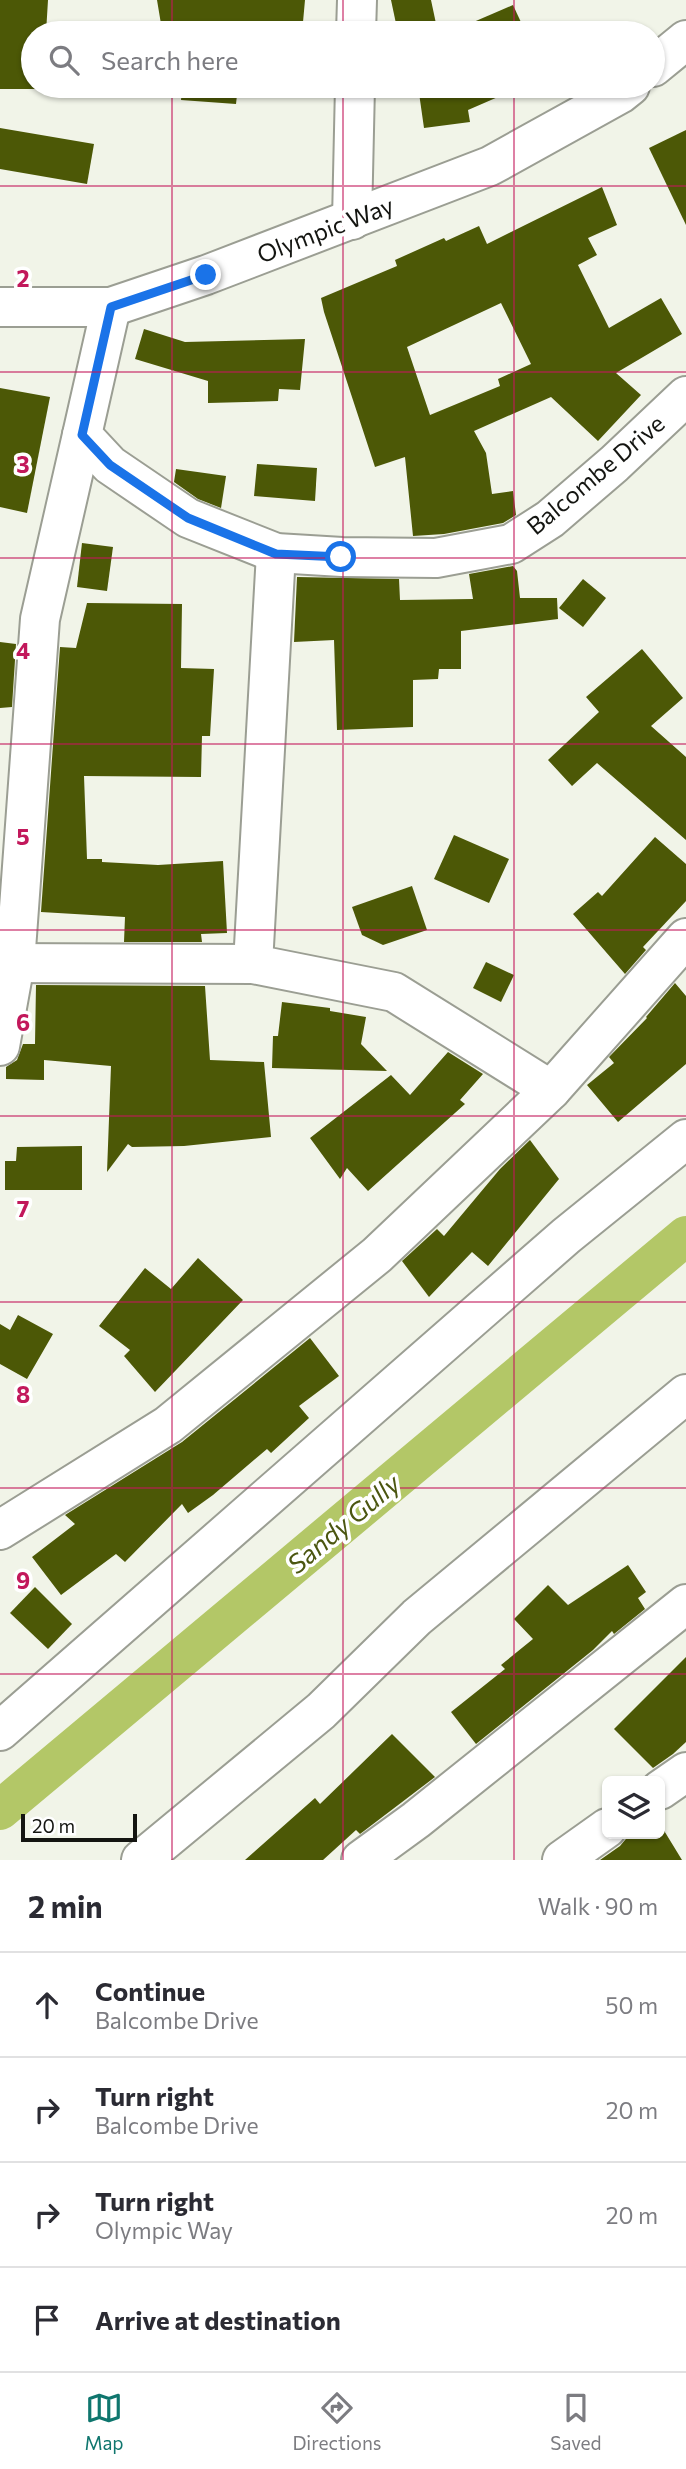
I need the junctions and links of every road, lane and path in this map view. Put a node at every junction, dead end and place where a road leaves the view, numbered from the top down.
1 (357, 0) edge
2 (356, 21) edge
3 (686, 40) edge
4 (665, 57) edge
5 (355, 98) edge
6 (614, 98) edge
7 (352, 219) junction
8 (0, 307) edge
9 (111, 307) junction
10 (686, 396) edge
11 (82, 435) junction
12 (276, 554) junction
13 (686, 938) edge
14 (7, 963) edge
15 (253, 964) junction
16 (0, 1046) edge
17 (551, 1090) junction
18 (686, 1139) edge
19 (686, 1394) edge
20 (0, 1530) edge
21 (686, 1604) edge
22 (0, 1731) edge
23 (686, 1772) edge
24 (665, 1787) edge
25 (602, 1832) edge
26 (141, 1860) edge
27 (361, 1860) edge
28 (562, 1860) edge

1 - 2 street
3 - 4 street
5 - 7 street
6 - 7 street, Olympic Way
7 - 9 street, Olympic Way
8 - 9 street, Olympic Way
9 - 11 street
10 - 12 street, Balcombe Drive
11 - 12 street, Balcombe Drive
11 - 14 street
12 - 15 street
13 - 17 street
14 - 15 street
14 - 16 street
15 - 17 street
17 - 20 street
18 - 22 street
19 - 26 street
21 - 27 street
23 - 24 street
25 - 28 street

